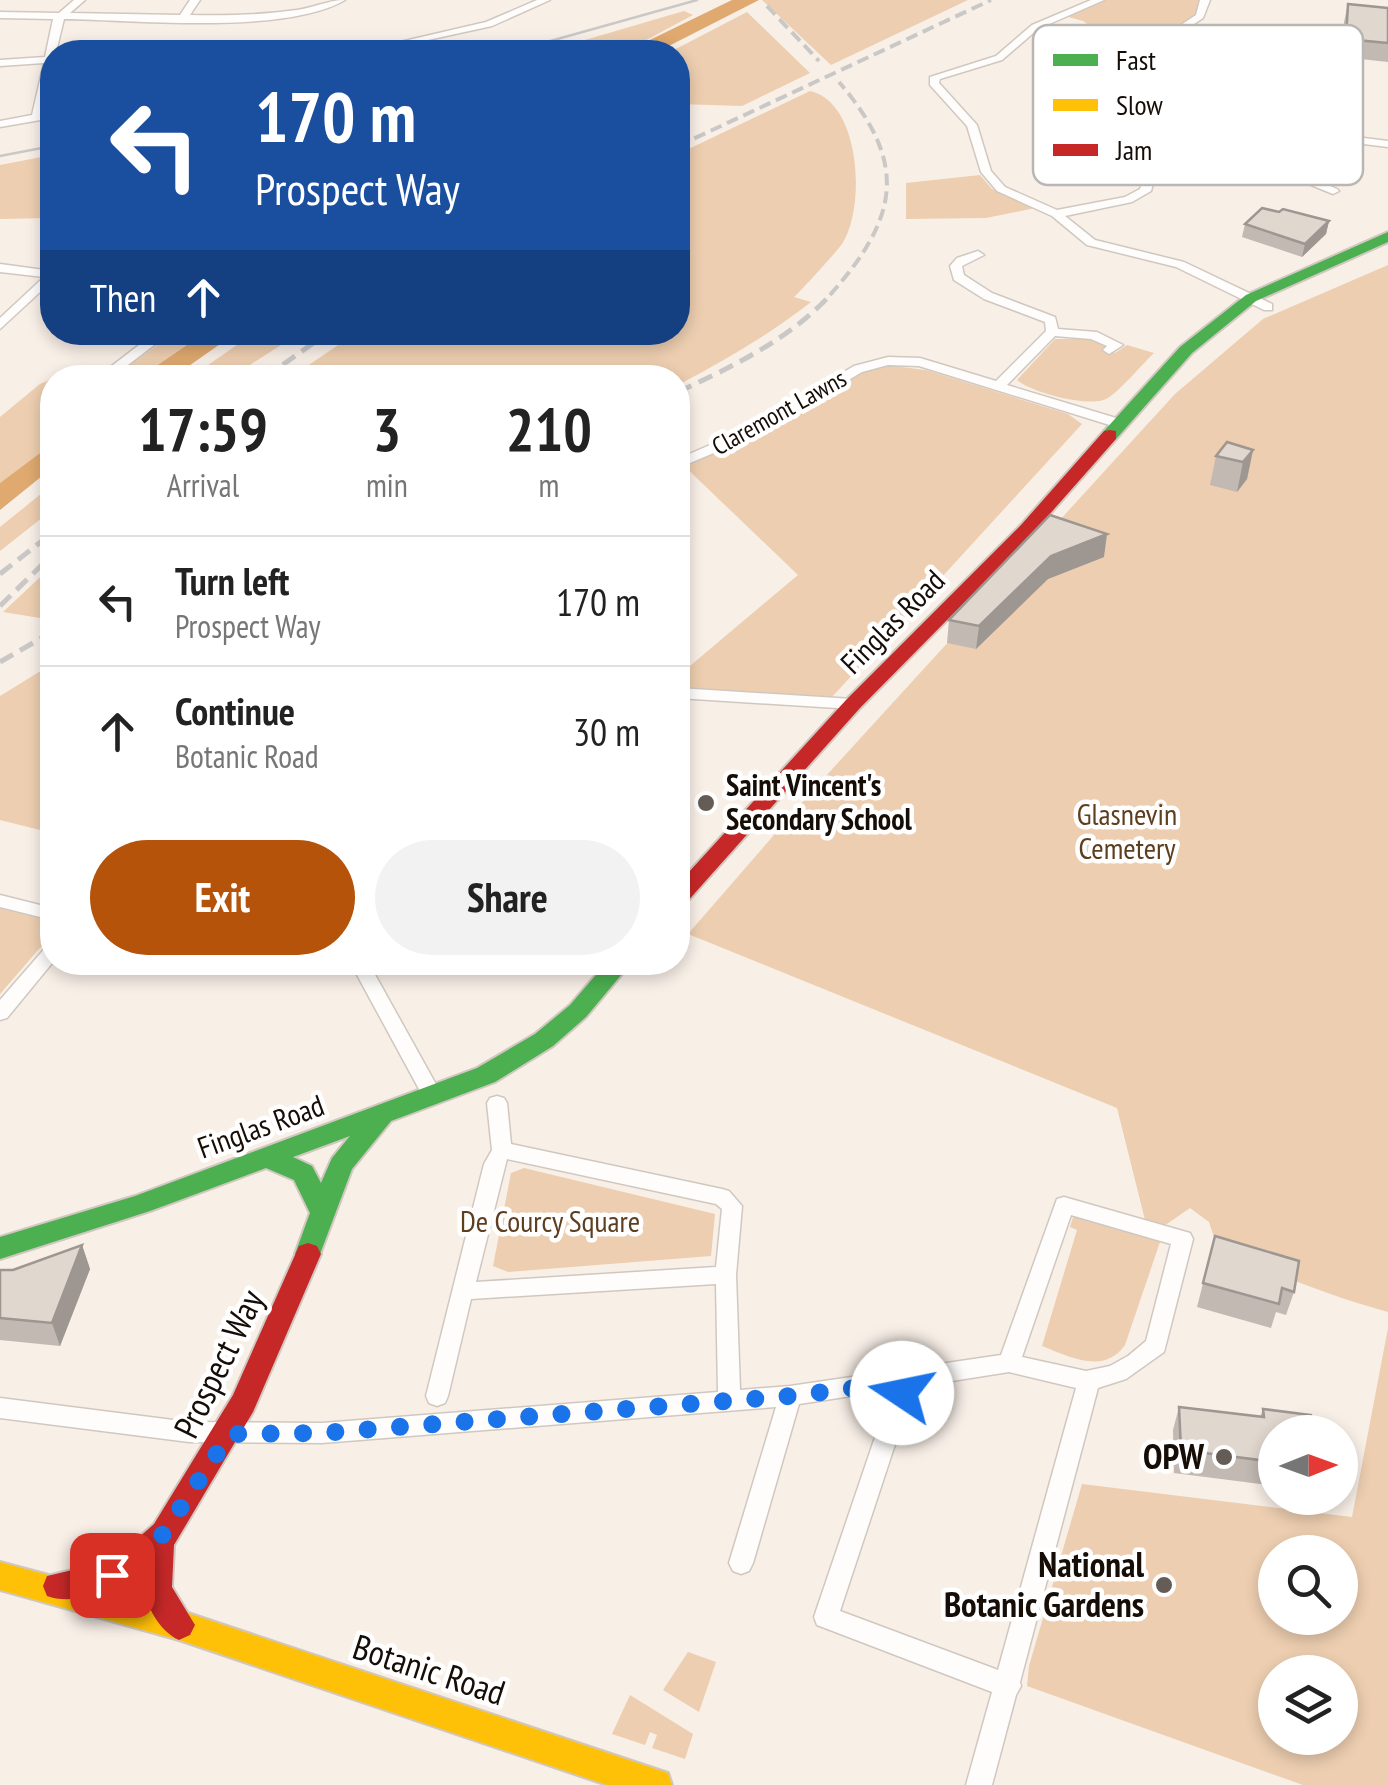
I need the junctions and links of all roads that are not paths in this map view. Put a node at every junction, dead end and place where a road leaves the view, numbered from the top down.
1 (80, 0) edge
2 (196, 0) edge
3 (340, 0) edge
4 (545, 0) edge
5 (1099, 0) edge
6 (1205, 0) edge
7 (0, 15) edge
8 (60, 16) junction
9 (184, 18) junction
10 (1037, 25) edge
11 (1186, 25) edge
12 (1033, 28) edge
13 (55, 40) edge
14 (416, 40) edge
15 (40, 60) edge
16 (0, 62) edge
17 (40, 106) edge
18 (40, 117) edge
19 (37, 118) junction
20 (0, 124) edge
21 (1363, 141) edge
22 (1388, 144) edge
23 (1148, 185) edge
24 (1318, 185) edge
25 (1332, 191) dead end
26 (1056, 214) junction
27 (1388, 236) edge
28 (978, 255) dead end
29 (1388, 255) edge
30 (0, 268) edge
31 (40, 273) edge
32 (40, 286) edge
33 (1259, 303) junction
34 (0, 325) edge
35 (1052, 332) junction
36 (147, 345) edge
37 (1109, 350) dead end
38 (120, 365) edge
39 (998, 386) junction
40 (1122, 424) junction
41 (690, 459) edge
42 (690, 694) edge
43 (854, 704) junction
44 (690, 885) edge
45 (0, 901) edge
46 (40, 911) edge
47 (40, 965) edge
48 (366, 975) edge
49 (609, 975) edge
50 (0, 1013) edge
51 (433, 1097) junction
52 (497, 1103) dead end
53 (381, 1117) junction
54 (502, 1150) junction
55 (265, 1156) junction
56 (322, 1210) junction
57 (0, 1248) edge
58 (726, 1275) junction
59 (463, 1290) junction
60 (1009, 1363) junction
61 (905, 1382) junction
62 (1089, 1382) junction
63 (437, 1396) dead end
64 (790, 1396) junction
65 (728, 1401) junction
66 (0, 1408) edge
67 (230, 1434) junction
68 (159, 1540) junction
69 (741, 1563) dead end
70 (0, 1576) edge
71 (38, 1587) junction
72 (179, 1625) junction
73 (1008, 1686) junction
74 (656, 1785) edge
75 (978, 1785) edge

1 - 8 street
2 - 9 street
3 - 9 street
4 - 14 street
5 - 10 street
6 - 11 street
7 - 8 street
8 - 9 street
8 - 13 street
12 - 26 street
15 - 16 street
17 - 19 street
18 - 19 street
19 - 20 street
21 - 22 street
23 - 26 street
24 - 25 street
26 - 33 street
27 - 33 main road, Finglas Road
28 - 35 street
29 - 33 main road, Finglas Road
30 - 31 street
32 - 34 street
33 - 40 main road, Finglas Road
35 - 37 street
35 - 39 street
36 - 38 street
39 - 40 street, Claremont Lawns
39 - 41 street, Claremont Lawns
40 - 43 main road, Finglas Road
42 - 43 street
43 - 44 main road, Finglas Road
45 - 46 street
47 - 50 street
48 - 51 street
49 - 51 main road, Finglas Road
51 - 53 main road, Finglas Road
52 - 54 street
53 - 55 main road, Finglas Road
53 - 56 main road, Prospect Way
54 - 58 street
54 - 59 street
55 - 56 main road
55 - 57 main road, Finglas Road
56 - 67 main road, Prospect Way
58 - 59 street
58 - 65 street
59 - 63 street
60 - 61 street
60 - 62 street
60 - 62 street
61 - 64 street
61 - 73 street
62 - 73 street
64 - 65 street
64 - 69 street
65 - 67 street
66 - 67 street
67 - 68 main road, Prospect Way
68 - 71 main road, Botanic Road
68 - 72 main road
70 - 71 main road, Botanic Road
71 - 72 main road, Botanic Road
72 - 74 main road, Botanic Road
73 - 75 street

